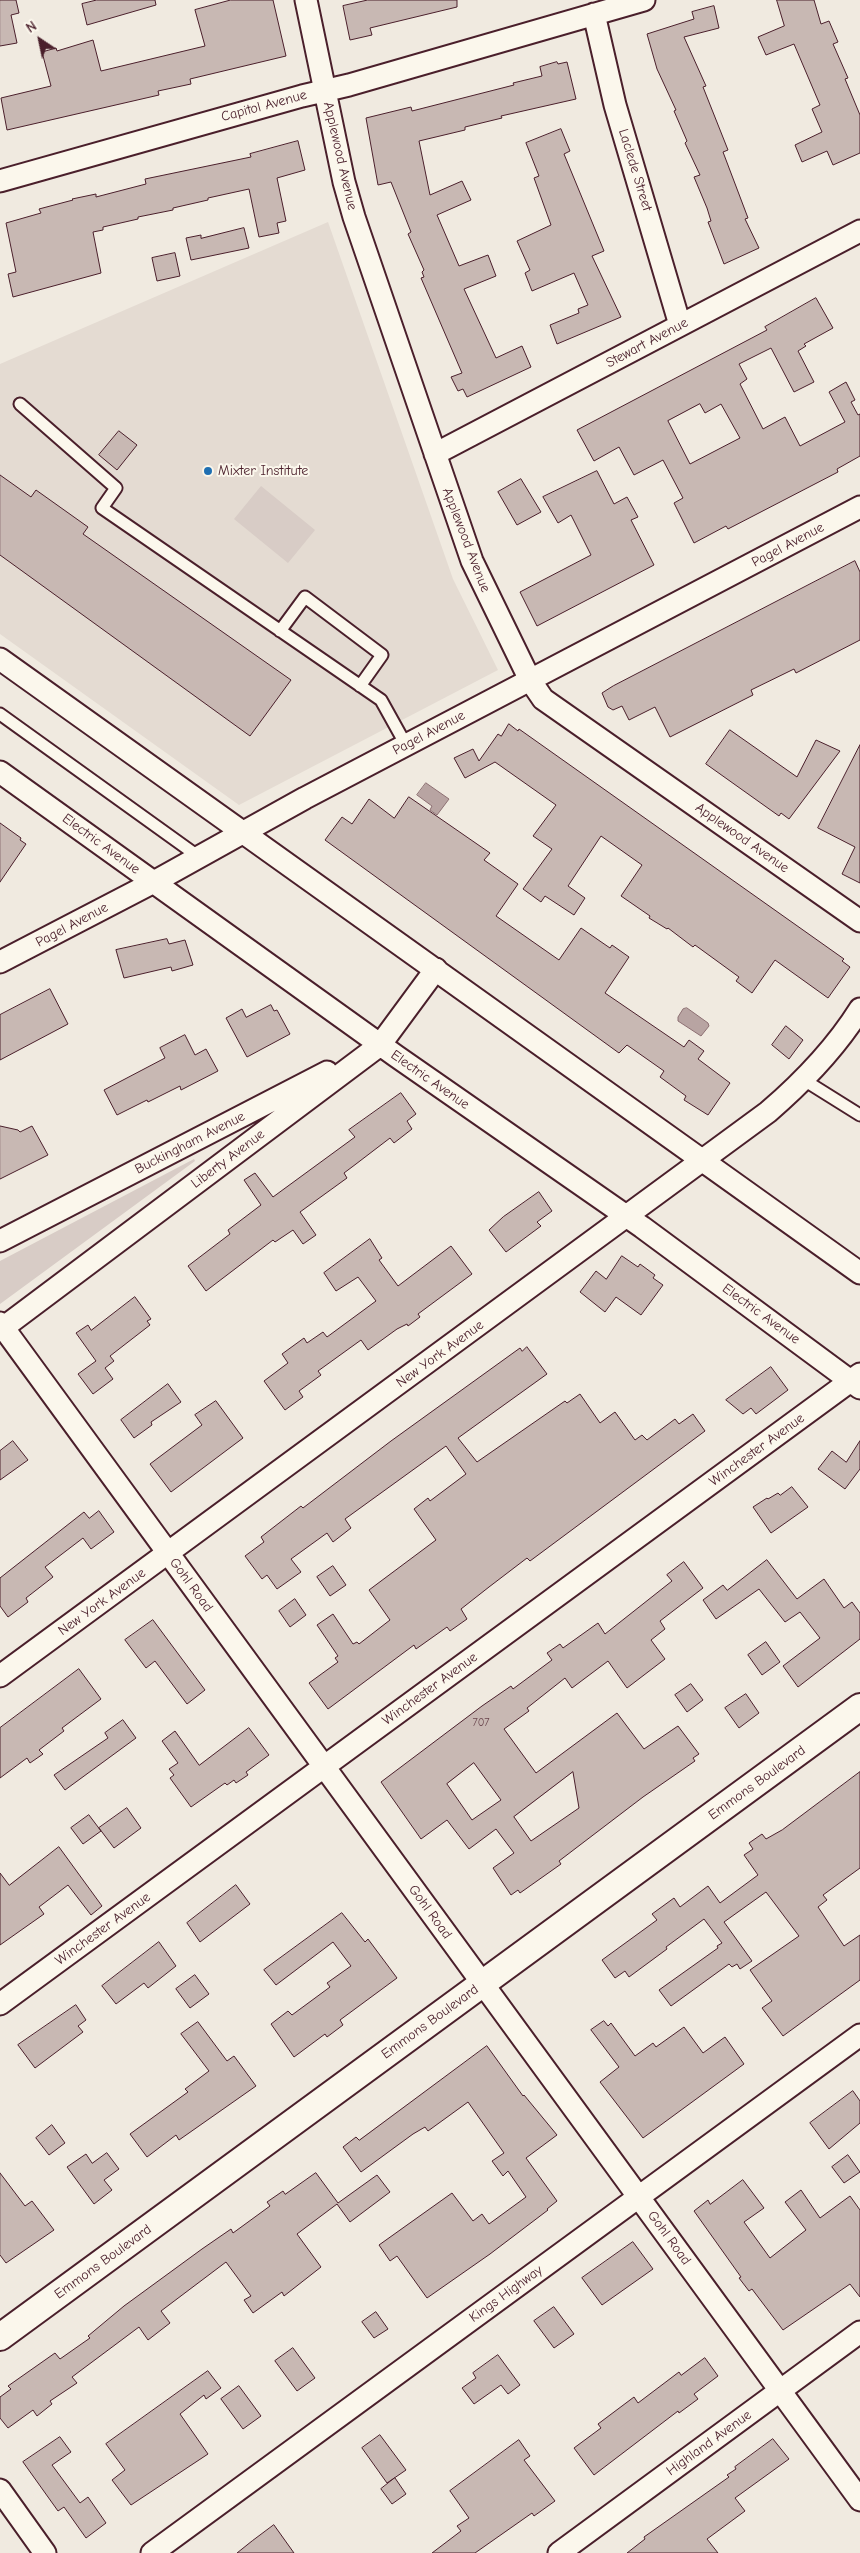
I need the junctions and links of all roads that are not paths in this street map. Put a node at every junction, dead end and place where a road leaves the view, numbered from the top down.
1 (306, 0) edge
2 (644, 0) edge
3 (594, 14) junction
4 (325, 90) junction
5 (0, 181) edge
6 (860, 231) edge
7 (680, 325) junction
8 (20, 404) dead end
9 (435, 454) junction
10 (860, 507) edge
11 (280, 631) junction
12 (0, 660) edge
13 (530, 680) junction
14 (360, 686) junction
15 (0, 714) edge
16 (406, 745) junction
17 (0, 772) edge
18 (243, 832) junction
19 (199, 857) junction
20 (154, 882) junction
21 (860, 921) edge
22 (0, 962) edge
23 (436, 969) junction
24 (860, 1009) edge
25 (380, 1045) junction
26 (804, 1080) junction
27 (860, 1115) edge
28 (704, 1161) junction
29 (627, 1217) junction
30 (0, 1241) edge
31 (860, 1273) edge
32 (1, 1327) edge
33 (857, 1381) edge
34 (168, 1554) junction
35 (0, 1676) edge
36 (860, 1707) edge
37 (324, 1768) junction
38 (482, 1984) junction
39 (0, 2004) edge
40 (860, 2035) edge
41 (639, 2197) junction
42 (860, 2332) edge
43 (0, 2338) edge
44 (780, 2391) junction
45 (0, 2490) edge
46 (860, 2500) edge
47 (45, 2553) edge
48 (152, 2553) edge
49 (559, 2553) edge

1 - 4 street, Applewood Avenue
2 - 3 street, Capitol Avenue
3 - 4 street, Capitol Avenue
3 - 7 street, Laclede Street
4 - 5 street, Capitol Avenue
4 - 9 street, Applewood Avenue
6 - 7 street, Stewart Avenue
7 - 9 street, Stewart Avenue
8 - 11 lane
9 - 13 street, Applewood Avenue
10 - 13 street, Pagel Avenue
11 - 14 lane
11 - 14 lane
12 - 18 street
13 - 16 street, Pagel Avenue
13 - 21 street, Applewood Avenue
14 - 16 lane
15 - 19 lane
16 - 18 street, Pagel Avenue
17 - 20 street, Electric Avenue
18 - 19 street, Pagel Avenue
18 - 23 street
19 - 20 street, Pagel Avenue
20 - 22 street, Pagel Avenue
20 - 25 street, Electric Avenue
23 - 25 street, Liberty Avenue
23 - 28 street
24 - 26 street, New York Avenue
25 - 29 street, Electric Avenue
25 - 30 street, Buckingham Avenue
25 - 32 street, Liberty Avenue
26 - 27 lane
26 - 28 street, New York Avenue
28 - 29 street, New York Avenue
28 - 31 street
29 - 33 street, Electric Avenue
29 - 34 street, New York Avenue
32 - 34 street, Gohl Road
33 - 37 street, Winchester Avenue
34 - 35 street, New York Avenue
34 - 37 street, Gohl Road
36 - 38 street, Emmons Boulevard
37 - 38 street, Gohl Road
37 - 39 street, Winchester Avenue
38 - 41 street, Gohl Road
38 - 43 street, Emmons Boulevard
40 - 41 street, Kings Highway
41 - 44 street, Gohl Road
41 - 48 street, Kings Highway
42 - 44 street, Highland Avenue
44 - 46 street, Gohl Road
44 - 49 street, Highland Avenue
45 - 47 street

